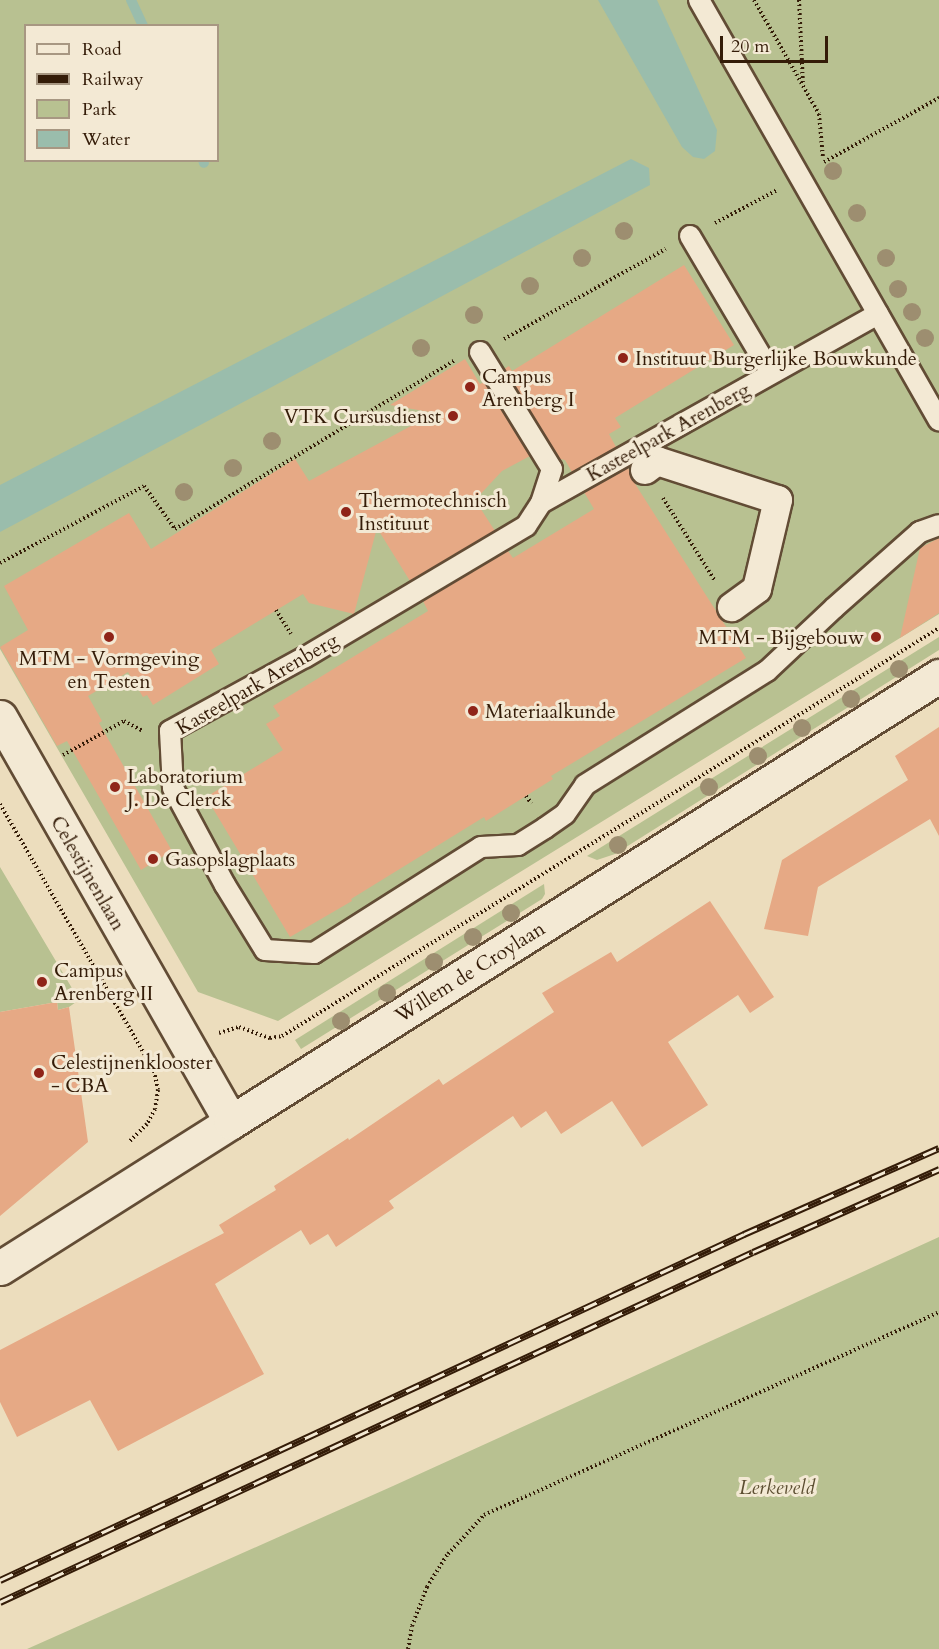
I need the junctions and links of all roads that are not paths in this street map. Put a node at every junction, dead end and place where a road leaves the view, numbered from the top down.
1 (699, 0) edge
2 (690, 236) road end
3 (878, 314) junction
4 (480, 352) road end
5 (771, 373) junction
6 (939, 420) edge
7 (645, 470) road end
8 (541, 502) junction
9 (939, 525) edge
10 (732, 607) road end
11 (939, 676) edge
12 (0, 717) edge
13 (231, 1122) junction
14 (0, 1268) edge

1 - 3 lane
2 - 5 lane
3 - 5 lane, Kasteelpark Arenberg
3 - 6 lane
4 - 8 lane
5 - 8 lane, Kasteelpark Arenberg
7 - 10 street
8 - 9 lane, Kasteelpark Arenberg
11 - 13 street, Willem de Croylaan
12 - 13 street, Celestijnenlaan
13 - 14 street, Willem de Croylaan

